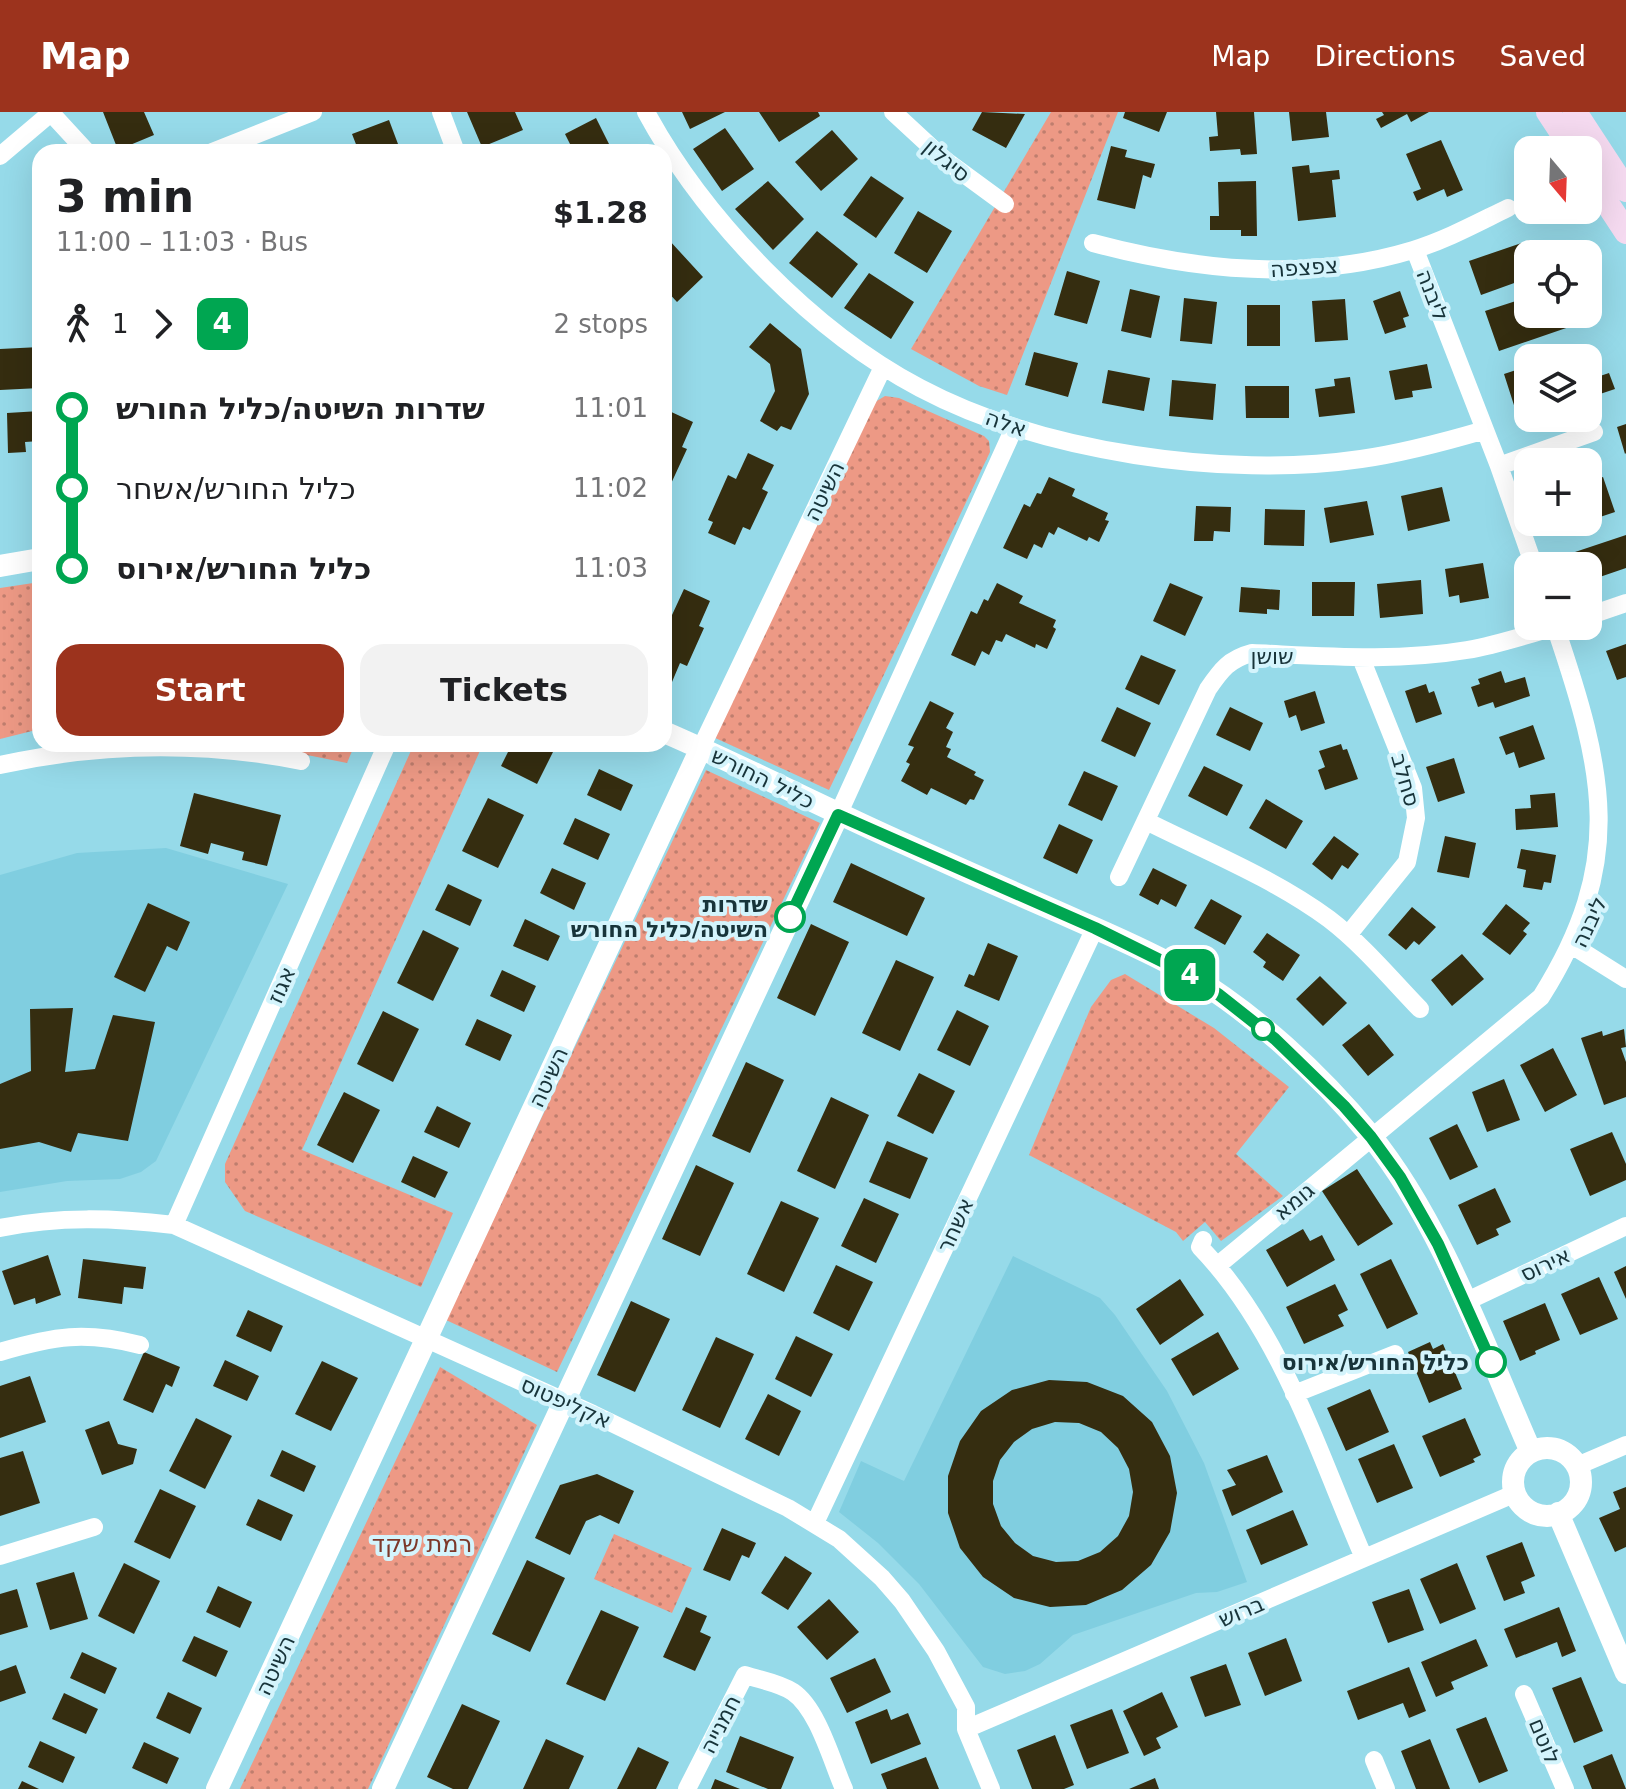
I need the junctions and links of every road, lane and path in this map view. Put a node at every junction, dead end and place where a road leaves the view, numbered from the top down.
1 (51, 112) edge
2 (256, 112) edge
3 (313, 112) edge
4 (441, 112) edge
5 (646, 112) edge
6 (893, 112) edge
7 (1548, 112) edge
8 (1575, 112) edge
9 (263, 131) junction
10 (1564, 136) edge
11 (80, 144) edge
12 (231, 144) edge
13 (453, 144) edge
14 (667, 144) edge
15 (672, 151) edge
16 (0, 156) edge
17 (1626, 190) edge
18 (1602, 195) edge
19 (1005, 204) dead end
20 (1508, 208) dead end
21 (1626, 232) edge
22 (1093, 243) dead end
23 (1415, 250) junction
24 (883, 367) junction
25 (1014, 428) junction
26 (1485, 430) junction
27 (1594, 432) dead end
28 (1499, 466) junction
29 (1529, 552) edge
30 (32, 560) edge
31 (0, 566) edge
32 (1626, 603) edge
33 (1602, 611) edge
34 (1514, 637) edge
35 (1560, 640) edge
36 (1361, 658) junction
37 (672, 735) edge
38 (701, 748) junction
39 (74, 752) edge
40 (244, 752) edge
41 (383, 752) edge
42 (301, 761) dead end
43 (0, 765) edge
44 (838, 815) junction
45 (1146, 821) junction
46 (1119, 877) dead end
47 (1095, 928) junction
48 (1348, 935) junction
49 (1578, 949) junction
50 (1626, 979) edge
51 (1420, 1009) dead end
52 (1371, 1137) junction
53 (174, 1225) junction
54 (1626, 1226) edge
55 (0, 1228) edge
56 (1203, 1240) dead end
57 (1217, 1266) junction
58 (1465, 1302) junction
59 (426, 1340) junction
60 (140, 1345) dead end
61 (0, 1352) edge
62 (1395, 1354) dead end
63 (1294, 1394) junction
64 (564, 1401) junction
65 (1626, 1445) edge
66 (1531, 1452) junction
67 (1577, 1466) junction
68 (1516, 1493) junction
69 (1558, 1513) junction
70 (815, 1523) junction
71 (94, 1527) dead end
72 (0, 1556) edge
73 (1364, 1558) junction
74 (1626, 1673) edge
75 (1524, 1694) dead end
76 (966, 1729) junction
77 (1374, 1760) dead end
78 (217, 1789) edge
79 (383, 1789) edge
80 (687, 1789) edge
81 (844, 1789) edge
82 (991, 1789) edge
83 (1386, 1789) edge
84 (1565, 1789) edge

1 - 11 street
1 - 16 street
2 - 9 street
3 - 9 street
4 - 13 street
5 - 14 street, אלה
6 - 19 street, סיגלון
7 - 10 main road
8 - 17 main road
9 - 12 street
15 - 24 street, אלה
18 - 21 main road
20 - 23 street, צפצפה
22 - 23 street, צפצפה
23 - 26 street, ליבנה
24 - 25 street, אלה
24 - 38 street, השיטה
25 - 26 street, אלה
25 - 44 street
26 - 28 street, ליבנה
27 - 28 street
28 - 29 street, ליבנה
30 - 31 street
32 - 33 street
34 - 36 street, שושן
35 - 49 street, ליבנה
36 - 45 street, שושן
36 - 48 street, סחלב
37 - 38 street, כליל החורש
38 - 44 street, כליל החורש
38 - 59 street, השיטה
39 - 43 street
40 - 42 street
41 - 53 street, אגוז
44 - 47 street, כליל החורש
44 - 64 street
45 - 46 street, שושן
45 - 48 street
47 - 52 street, כליל החורש
47 - 70 street, אשחר
48 - 51 street
49 - 50 street
49 - 52 street, ליבנה
52 - 57 street, גומא
52 - 58 street, כליל החורש
53 - 55 street, אקליפטוס
53 - 59 street, אקליפטוס
54 - 58 street, אירוס
56 - 57 street
57 - 63 street
58 - 66 street, כליל החורש
59 - 64 street, אקליפטוס
59 - 78 street, השיטה
60 - 61 street
62 - 63 street
63 - 73 street
64 - 70 street, אקליפטוס
64 - 79 street
65 - 67 street
66 - 67 street
66 - 68 street
67 - 69 street
68 - 69 street
68 - 73 street, ברוש
69 - 74 street
70 - 76 street, אקליפטוס
71 - 72 street
73 - 76 street, ברוש
75 - 84 street, לוטם
76 - 82 street, אקליפטוס
77 - 83 street
80 - 81 street, חמנייה

